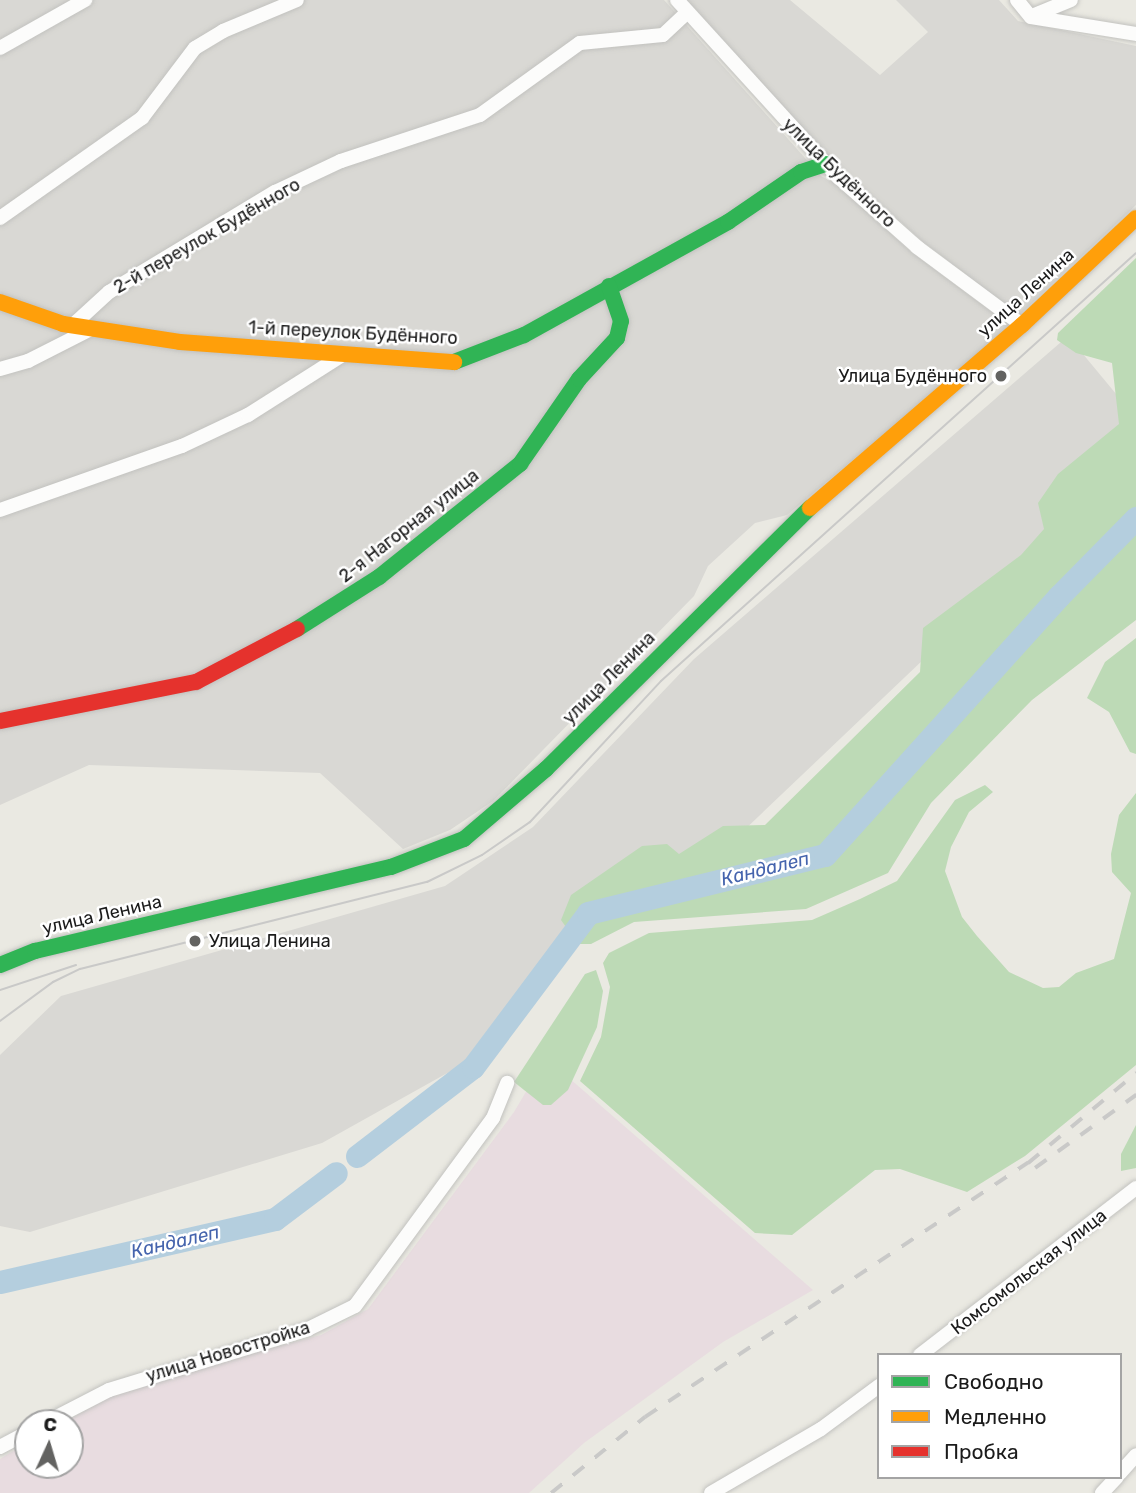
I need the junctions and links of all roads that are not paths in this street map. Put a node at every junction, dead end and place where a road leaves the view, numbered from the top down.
1 (85, 0) edge
2 (297, 0) edge
3 (677, 0) edge
4 (1017, 0) edge
5 (1072, 0) edge
6 (687, 13) junction
7 (1031, 17) junction
8 (1136, 34) edge
9 (0, 48) edge
10 (826, 164) junction
11 (0, 218) edge
12 (1136, 218) edge
13 (609, 286) junction
14 (0, 302) edge
15 (73, 325) junction
16 (1022, 325) junction
17 (92, 328) junction
18 (344, 354) junction
19 (0, 369) edge
20 (0, 510) edge
21 (0, 721) edge
22 (0, 965) edge
23 (507, 1083) dead end
24 (1136, 1188) edge
25 (923, 1353) edge
26 (877, 1387) edge
27 (72, 1409) edge
28 (1136, 1455) edge
29 (1122, 1471) edge
30 (1114, 1479) edge
31 (711, 1493) edge
32 (1102, 1493) edge

1 - 9 street
2 - 11 street
3 - 6 street, улица Будённого
4 - 7 street
5 - 7 street
6 - 10 street, улица Будённого
6 - 15 street, 2-й переулок Будённого
7 - 8 street
10 - 13 street, 1-й переулок Будённого
10 - 16 street, улица Будённого
12 - 16 street, улица Ленина
13 - 18 street, 1-й переулок Будённого
13 - 21 street, 2-я Нагорная улица
14 - 15 street, 1-й переулок Будённого
15 - 17 street, 1-й переулок Будённого
16 - 22 street, улица Ленина
17 - 18 street, 1-й переулок Будённого
17 - 19 street
18 - 20 street
23 - 27 street, улица Новостройка
24 - 25 street, Комсомольская улица
26 - 31 street
28 - 29 street
30 - 32 street

